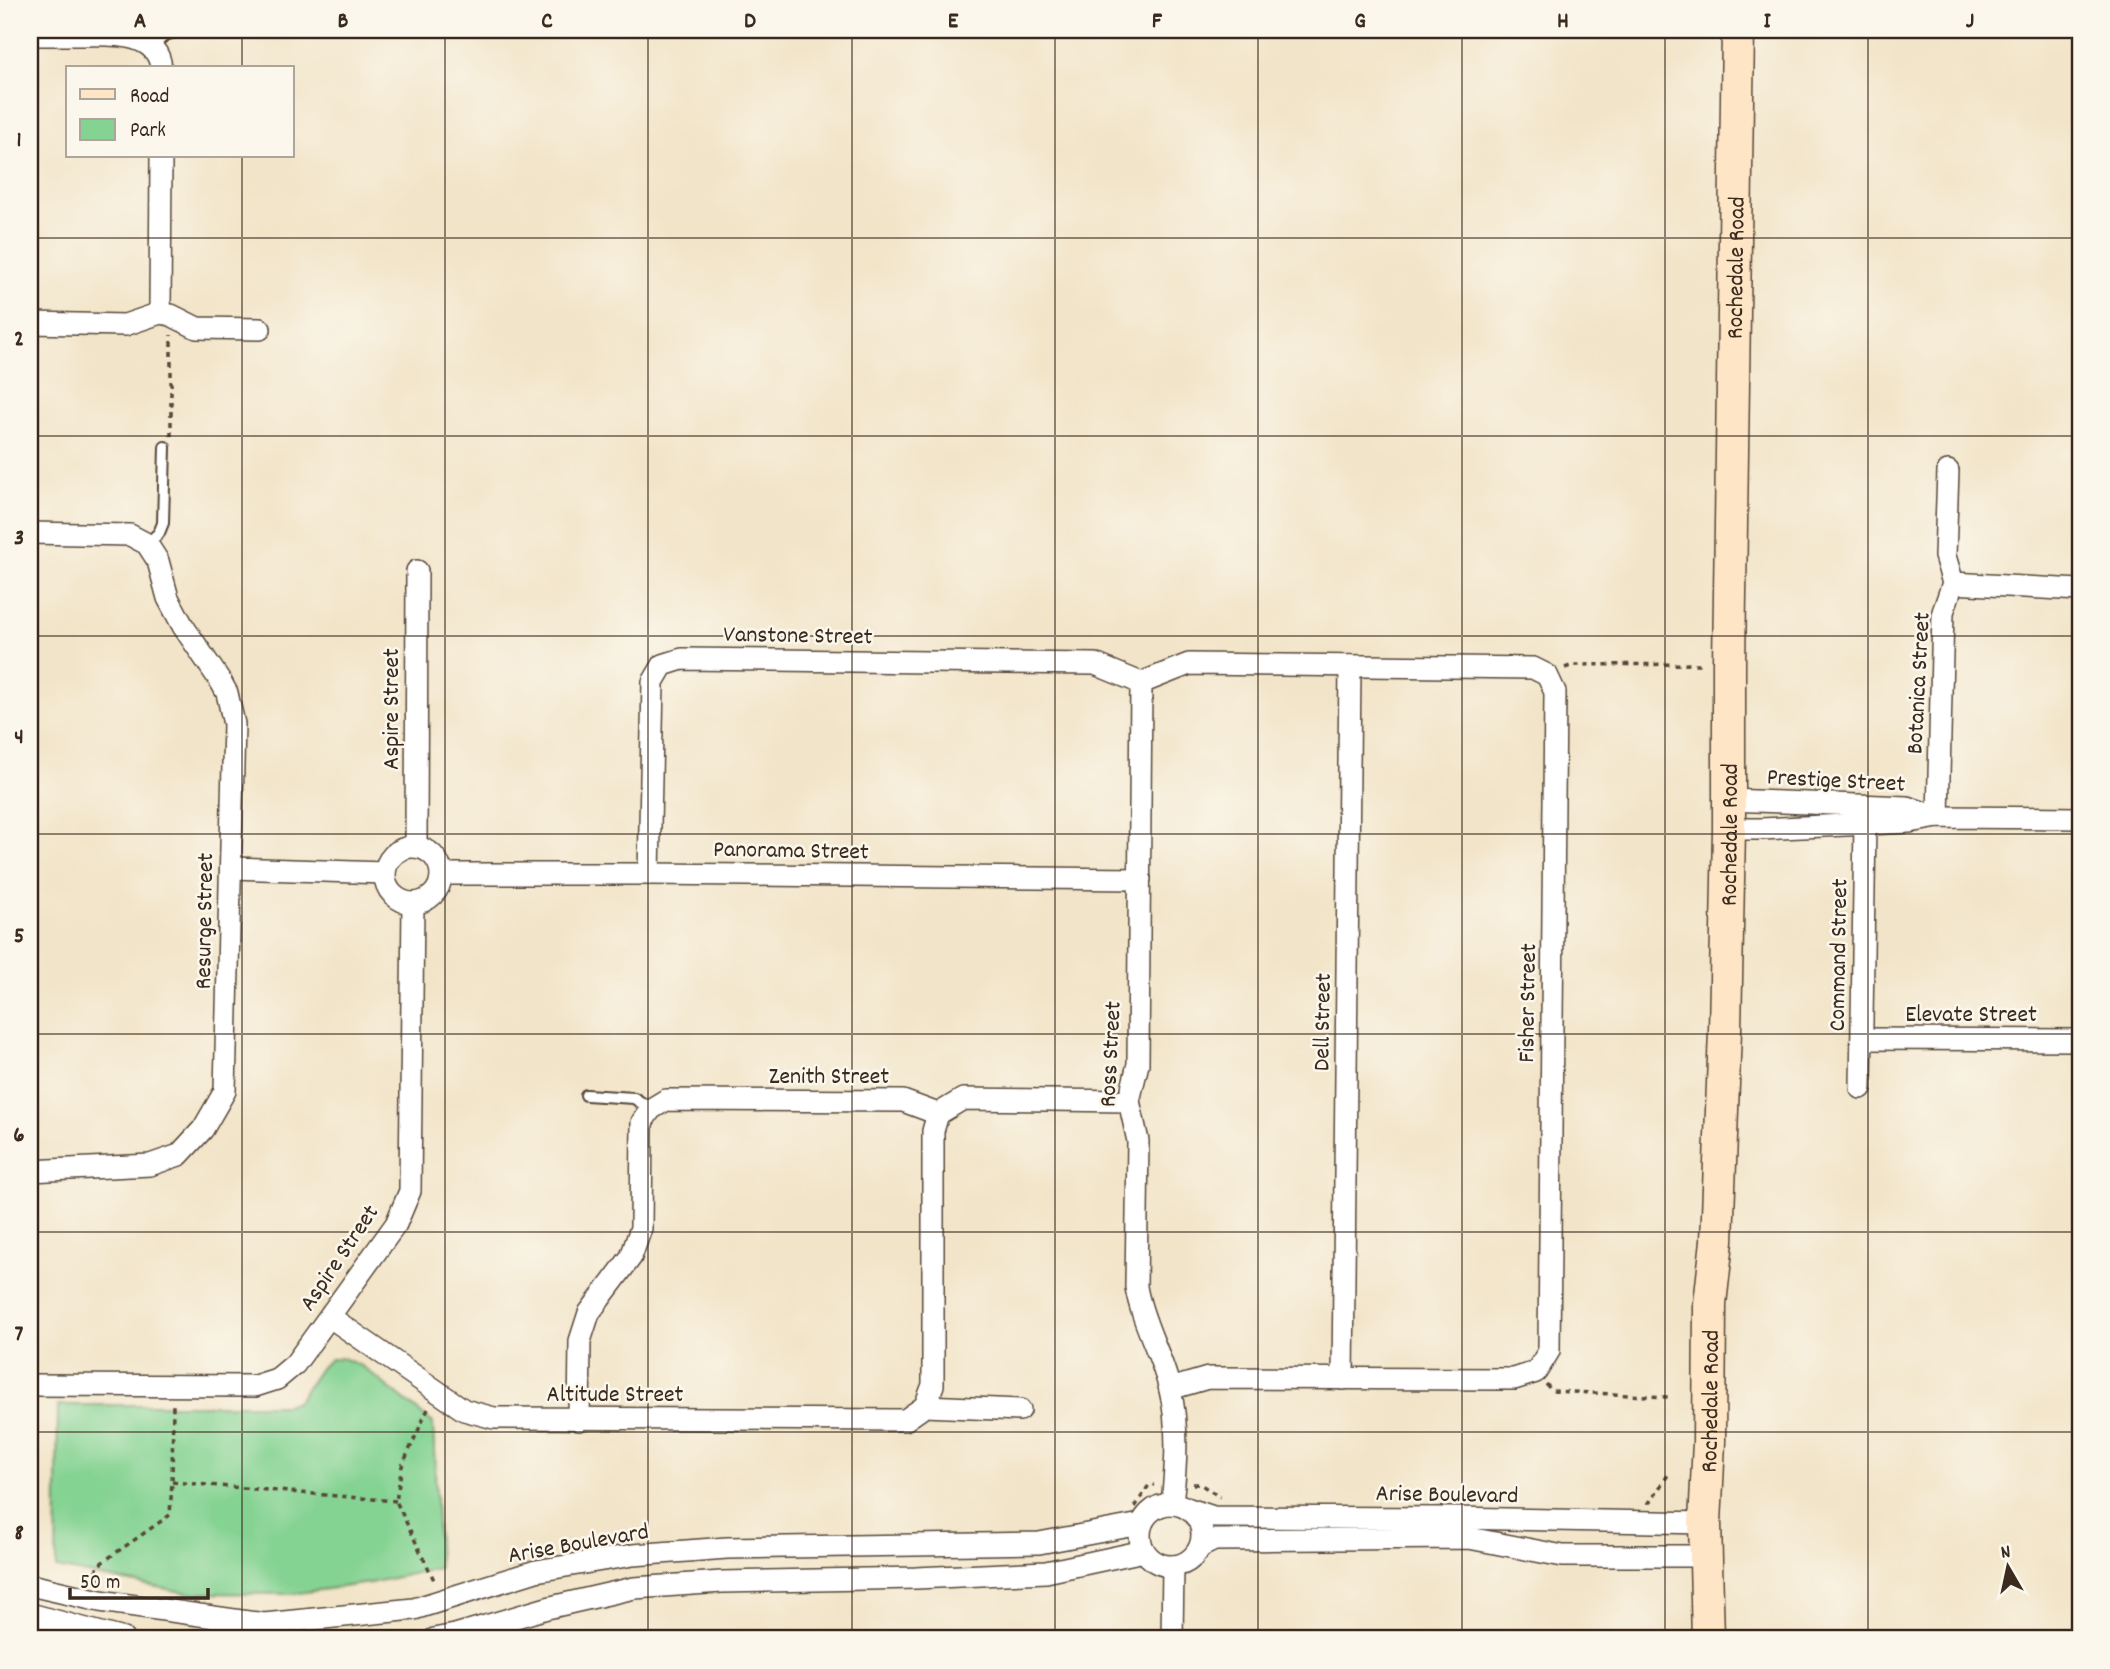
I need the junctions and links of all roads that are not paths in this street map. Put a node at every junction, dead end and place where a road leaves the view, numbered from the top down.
1 (212, 30) edge
2 (1738, 30) edge
3 (30, 35) edge
4 (151, 47) junction
5 (161, 66) edge
6 (161, 158) edge
7 (166, 314) junction
8 (30, 323) edge
9 (260, 329) dead end
10 (165, 447) road end
11 (1948, 471) dead end
12 (30, 533) edge
13 (147, 544) junction
14 (417, 571) dead end
15 (1953, 583) junction
16 (2080, 590) edge
17 (1350, 666) junction
18 (1141, 683) junction
19 (1729, 815) junction
20 (1938, 817) junction
21 (2080, 818) edge
22 (1866, 822) junction
23 (416, 847) junction
24 (231, 869) junction
25 (385, 873) junction
26 (442, 874) junction
27 (649, 874) junction
28 (1140, 879) junction
29 (412, 903) junction
30 (1862, 1039) junction
31 (2080, 1040) edge
32 (1861, 1088) dead end
33 (586, 1095) dead end
34 (1129, 1101) junction
35 (651, 1109) junction
36 (938, 1114) junction
37 (30, 1171) edge
38 (330, 1317) junction
39 (1343, 1379) junction
40 (30, 1385) edge
41 (1170, 1389) junction
42 (925, 1406) junction
43 (1020, 1410) dead end
44 (579, 1420) junction
45 (1181, 1506) junction
46 (1705, 1523) junction
47 (1141, 1524) junction
48 (1199, 1547) junction
49 (1144, 1551) junction
50 (1706, 1556) junction
51 (1173, 1566) junction
52 (30, 1585) edge
53 (30, 1614) edge
54 (124, 1639) edge
55 (434, 1639) edge
56 (1172, 1639) edge
57 (1708, 1639) edge

1 - 4 lane
2 - 19 main road, Rochedale Road
3 - 4 street
4 - 5 street
6 - 7 street
7 - 8 street
7 - 9 street
10 - 13 lane
11 - 15 street, Botanica Street
12 - 13 street
13 - 24 street, Resurge Street
14 - 23 street, Aspire Street
15 - 16 street
15 - 20 street, Botanica Street
17 - 18 street
17 - 39 street, Dell Street
17 - 39 street, Fisher Street
18 - 27 street, Vanstone Street
18 - 28 street, Ross Street
19 - 20 street, Prestige Street
19 - 22 street, Prestige Street
19 - 46 main road, Rochedale Road
20 - 21 street, Prestige Street
20 - 22 street, Prestige Street
22 - 30 street, Command Street
23 - 25 street
23 - 26 street
24 - 25 street
24 - 37 street, Resurge Street
25 - 29 street
26 - 27 street, Panorama Street
26 - 29 street
27 - 28 street, Panorama Street
28 - 34 street, Ross Street
29 - 38 street, Aspire Street
30 - 31 street, Elevate Street
30 - 32 street, Command Street
33 - 35 lane
34 - 36 street
34 - 41 street, Ross Street
35 - 36 street, Zenith Street
35 - 44 street
36 - 42 street
38 - 40 street, Aspire Street
38 - 44 street, Altitude Street
39 - 41 street
41 - 45 street, Ross Street
42 - 43 street, Altitude Street
42 - 44 street, Altitude Street
45 - 46 street, Arise Boulevard
45 - 47 street
45 - 48 street
46 - 50 main road, Rochedale Road
47 - 49 street
47 - 52 street, Arise Boulevard
48 - 50 street, Arise Boulevard
48 - 51 street
49 - 51 street
49 - 55 street
50 - 57 main road, Rochedale Road
51 - 56 street
53 - 54 street

